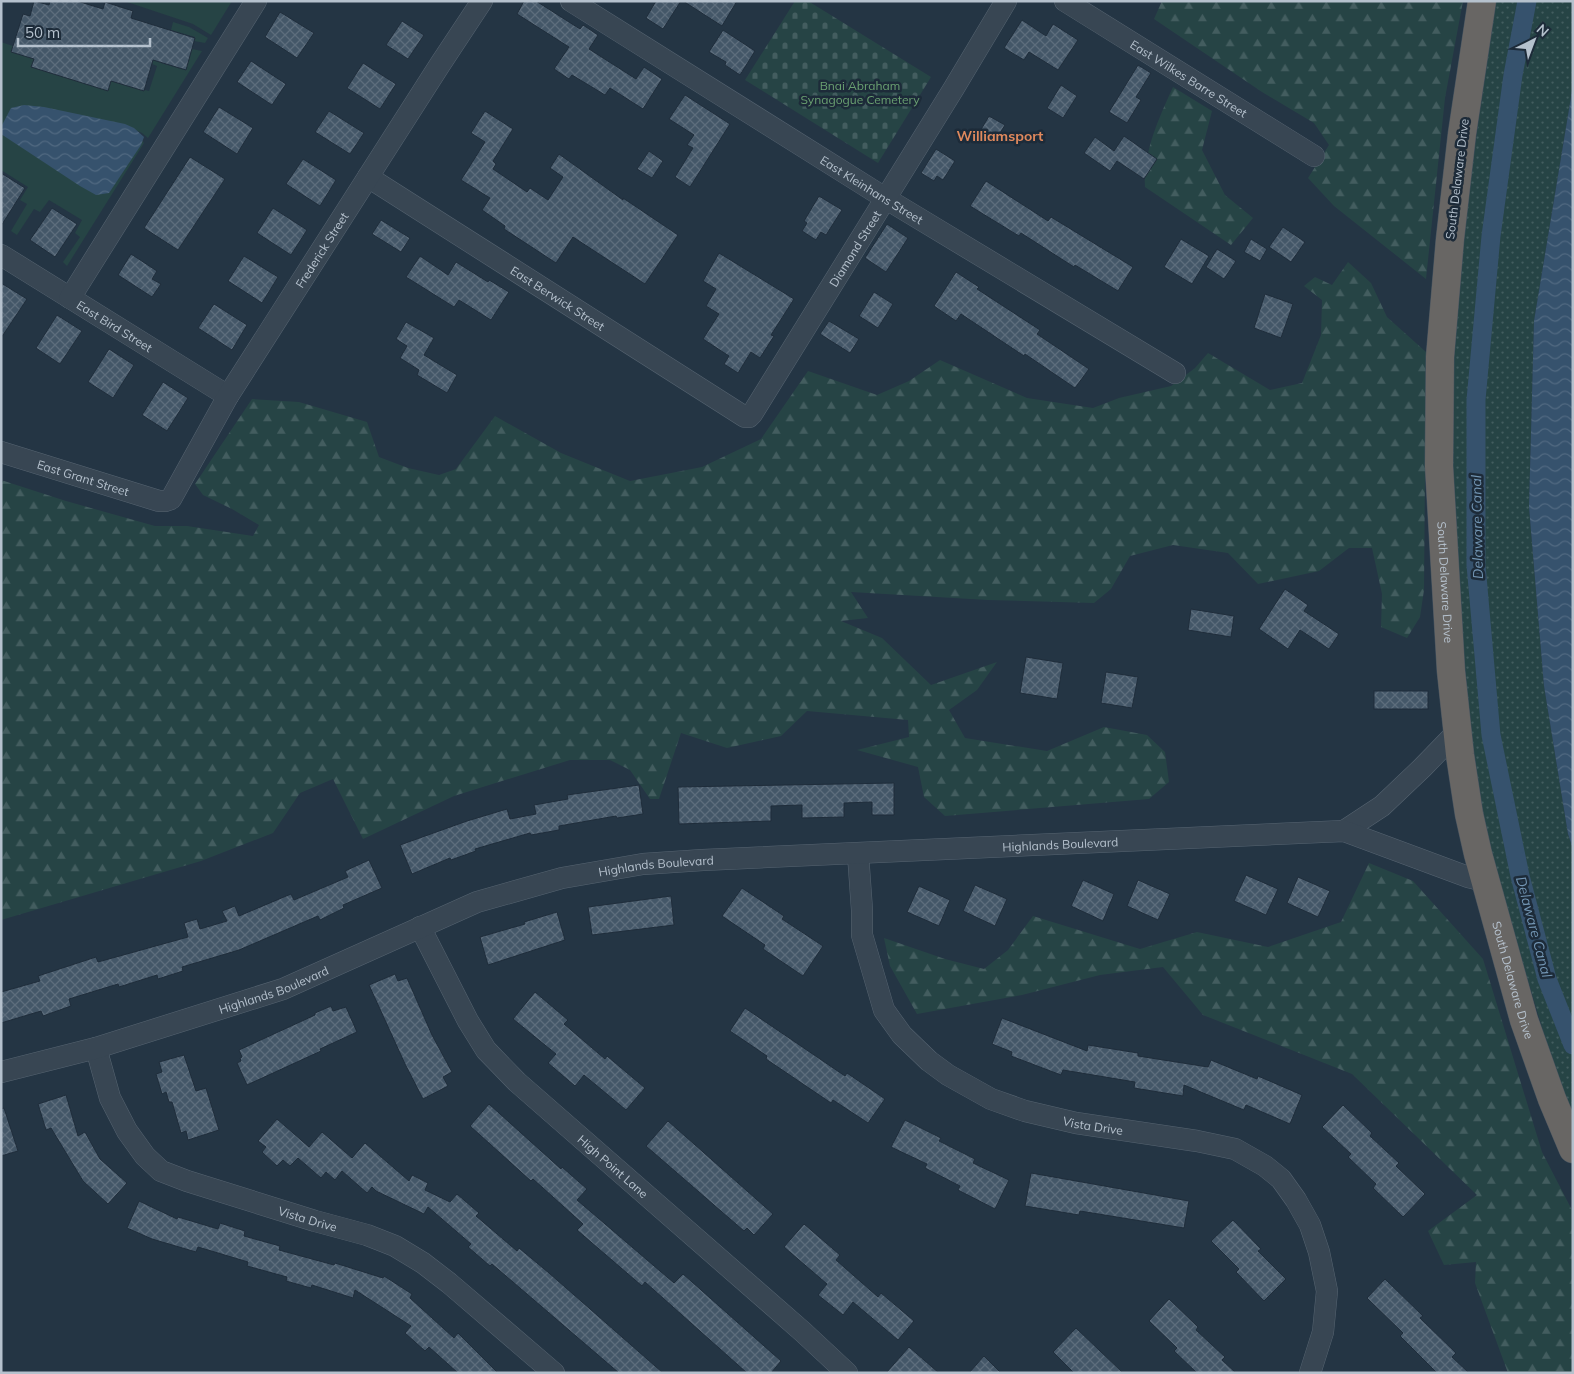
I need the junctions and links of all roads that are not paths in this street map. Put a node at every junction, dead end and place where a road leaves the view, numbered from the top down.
1 (256, 1) edge
2 (482, 1) edge
3 (571, 1) edge
4 (1006, 1) edge
5 (1065, 1) edge
6 (1482, 1) edge
7 (1314, 156) dead end
8 (368, 177) junction
9 (886, 198) junction
10 (1, 255) edge
11 (70, 298) junction
12 (1175, 373) dead end
13 (228, 396) junction
14 (749, 417) joint
15 (1, 452) edge
16 (166, 501) joint
17 (1457, 732) junction
18 (1344, 831) junction
19 (858, 854) junction
20 (1485, 881) junction
21 (420, 927) junction
22 (96, 1048) junction
23 (1, 1072) edge
24 (1573, 1149) edge
25 (554, 1373) edge
26 (847, 1373) edge
27 (1310, 1373) edge

1 - 11 street
2 - 8 street, Frederick Street
3 - 9 street, East Kleinhans Street
4 - 9 street, Diamond Street
5 - 7 street, East Wilkes Barre Street
6 - 17 highway, South Delaware Drive
8 - 13 street, Frederick Street
8 - 14 street, East Berwick Street
9 - 12 street, East Kleinhans Street
9 - 14 street, Diamond Street
10 - 11 street, East Bird Street
11 - 13 street, East Bird Street
13 - 16 street, Frederick Street
15 - 16 street, East Grant Street
17 - 18 street
17 - 20 highway, South Delaware Drive
18 - 19 street, Highlands Boulevard
18 - 20 street, Highlands Boulevard
19 - 21 street, Highlands Boulevard
19 - 27 street, Vista Drive
20 - 24 highway, South Delaware Drive
21 - 22 street, Highlands Boulevard
21 - 26 street, High Point Lane
22 - 23 street, Highlands Boulevard
22 - 25 street, Vista Drive

